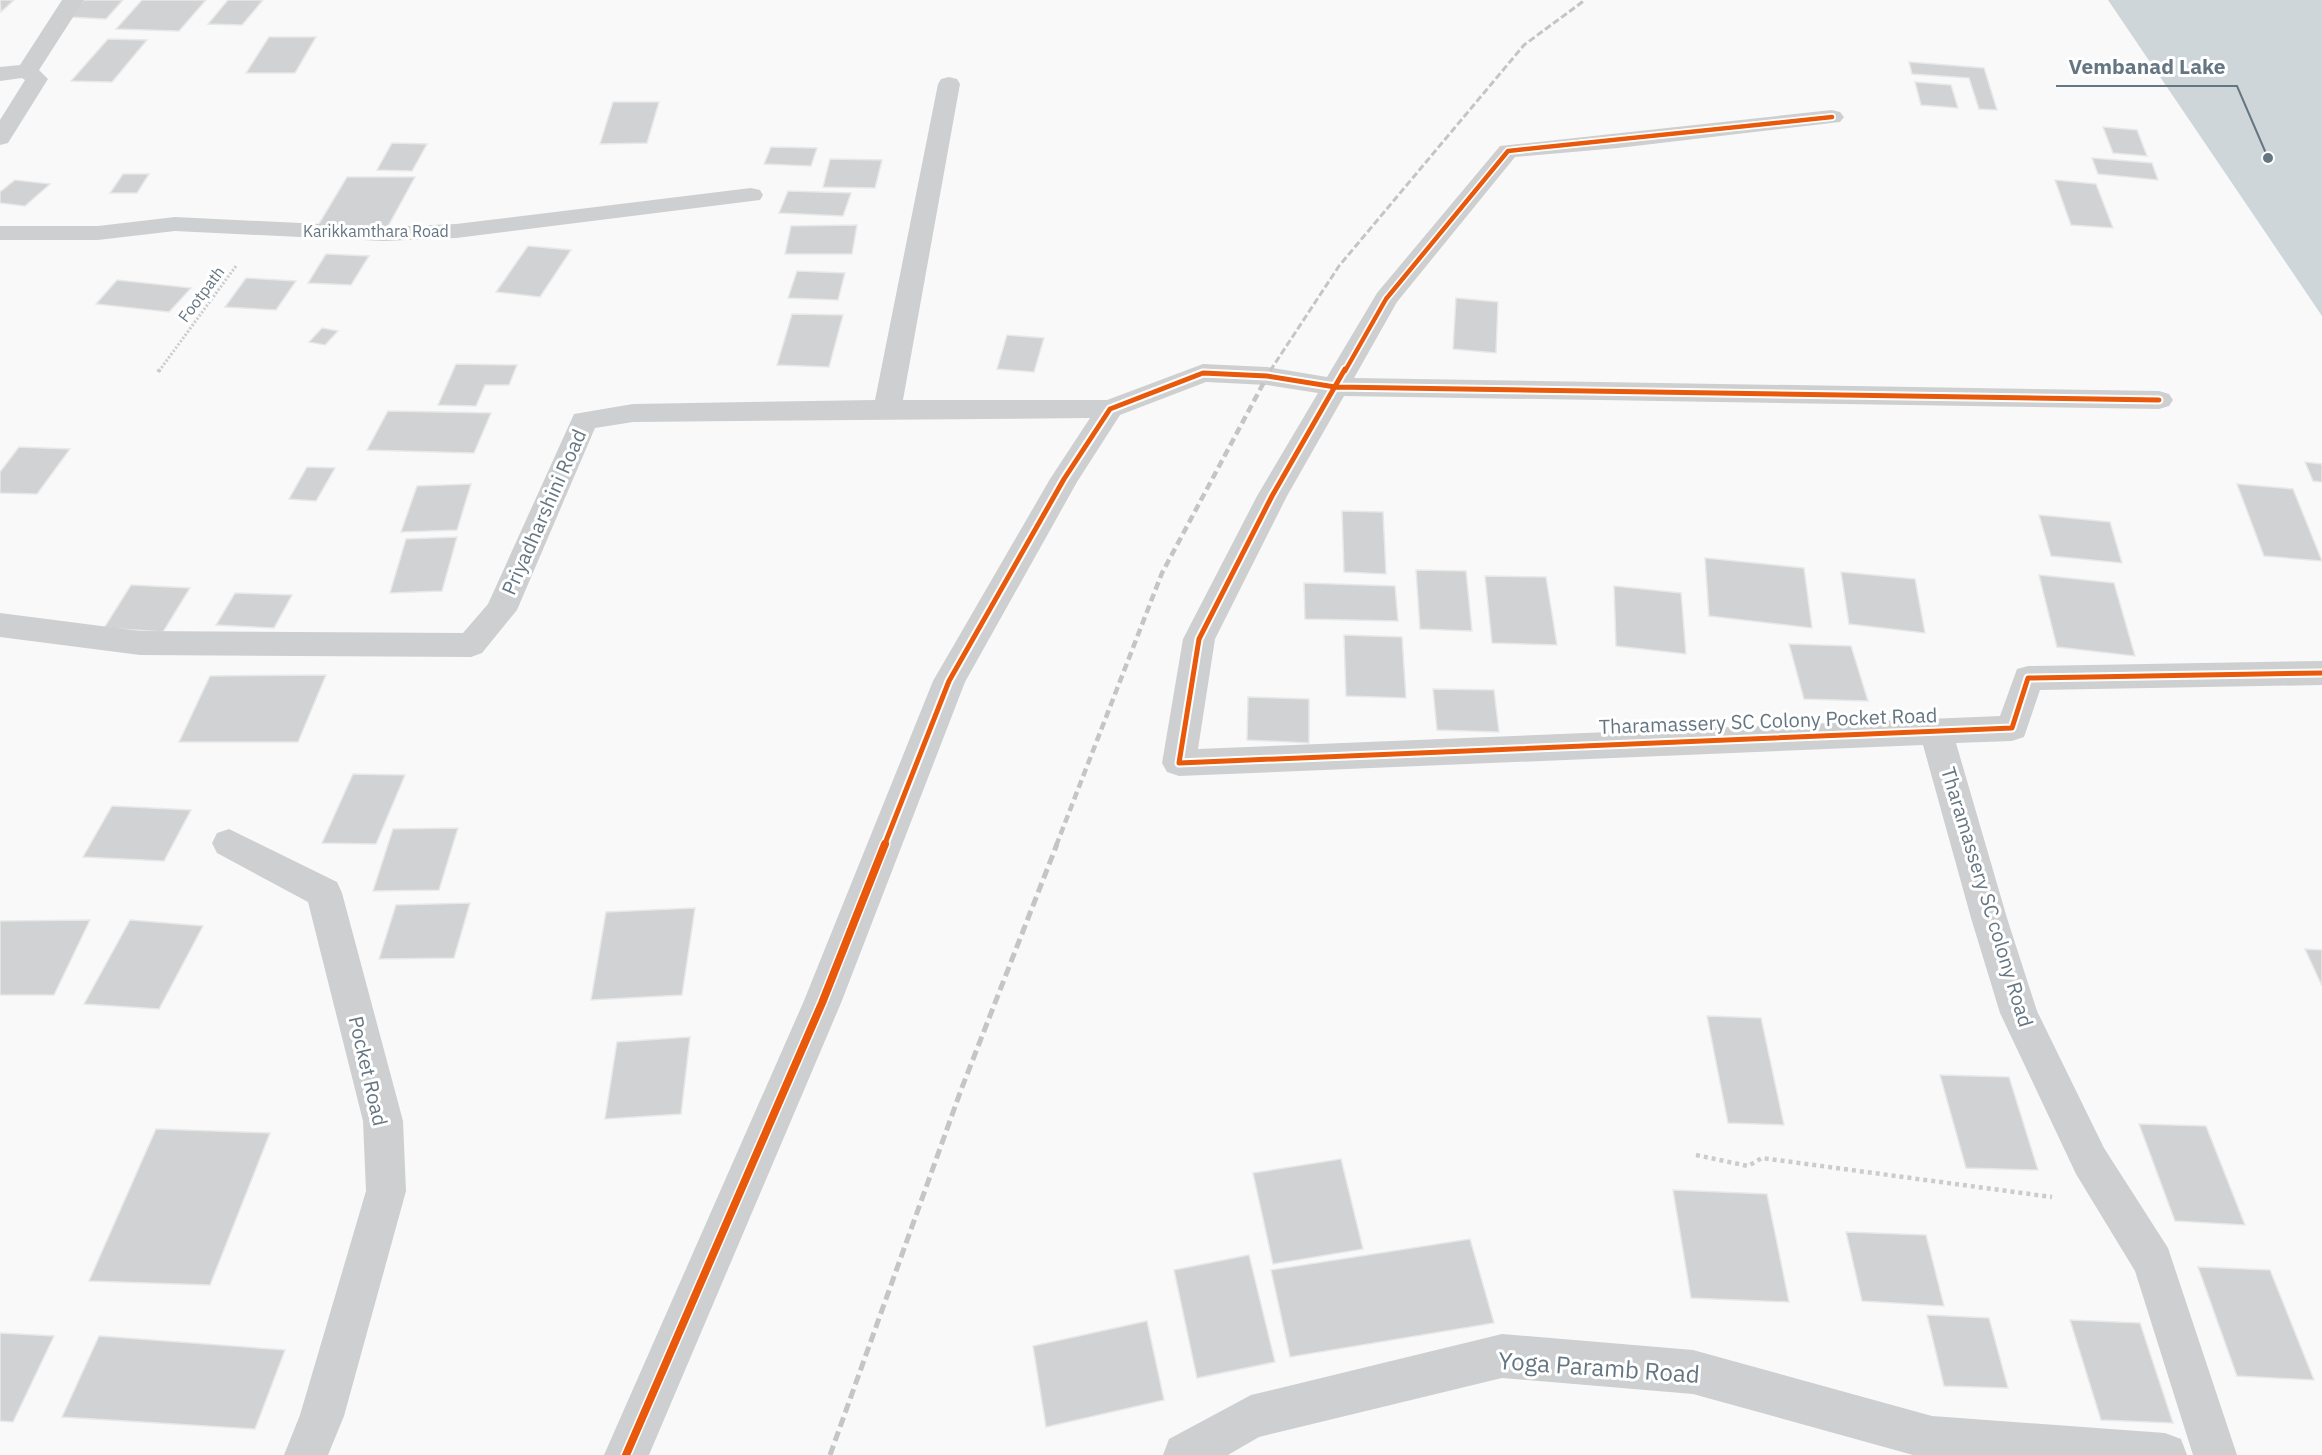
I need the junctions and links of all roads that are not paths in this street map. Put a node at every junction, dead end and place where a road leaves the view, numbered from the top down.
1 (73, 0) edge
2 (27, 71) junction
3 (0, 74) edge
4 (950, 84) dead end
5 (1832, 117) dead end
6 (0, 138) edge
7 (751, 195) dead end
8 (0, 233) edge
9 (1335, 387) junction
10 (2159, 400) dead end
11 (887, 409) junction
12 (1110, 409) junction
13 (0, 625) edge
14 (2322, 673) edge
15 (1936, 731) junction
16 (229, 843) dead end
17 (306, 1455) edge
18 (626, 1455) edge
19 (1185, 1455) edge
20 (2165, 1455) edge
21 (2215, 1455) edge

1 - 2 street
2 - 3 street
2 - 6 street
4 - 11 street
5 - 9 street
7 - 8 street, Karikkamthara Road
9 - 10 street
9 - 12 street
9 - 15 street, Tharamassery SC Colony Pocket Road
11 - 12 street, Priyadharshini Road
11 - 13 street, Priyadharshini Road
12 - 18 street
14 - 15 street, Tharamassery SC Colony Pocket Road
15 - 21 street, Tharamassery SC colony Road
16 - 17 street, Pocket Road
19 - 20 street, Yoga Paramb Road

